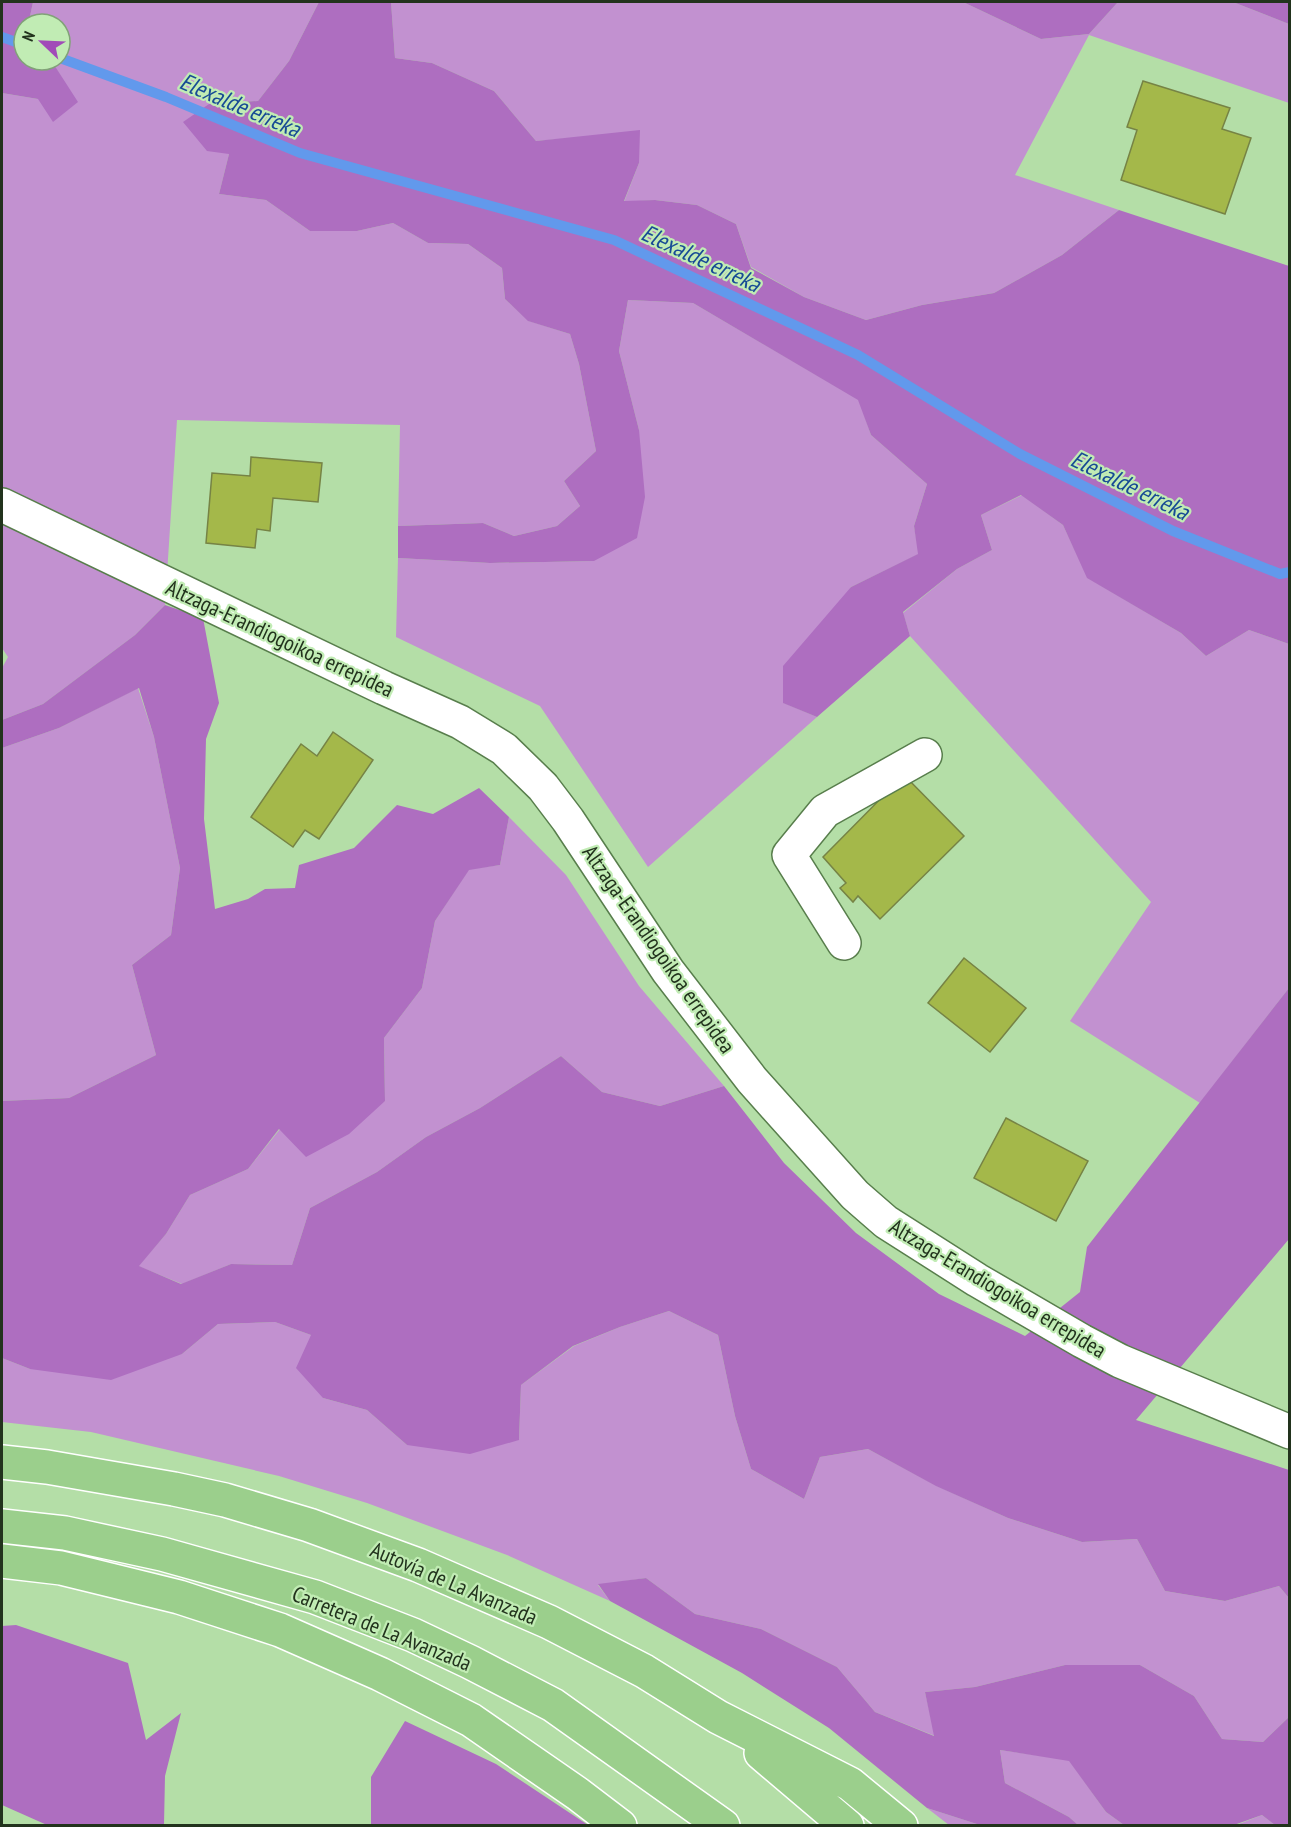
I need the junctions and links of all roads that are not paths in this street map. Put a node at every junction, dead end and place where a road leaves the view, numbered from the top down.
1 (2, 506) edge
2 (925, 755) dead end
3 (844, 944) dead end
4 (1290, 1432) edge
5 (2, 1462) edge
6 (2, 1526) edge
7 (2, 1561) edge
8 (718, 1717) junction
9 (620, 1826) edge
10 (723, 1826) edge
11 (847, 1826) edge
12 (901, 1826) edge

1 - 4 street, Altzaga-Erandiogoikoa errepidea
2 - 3 street
5 - 8 highway, Autovía de La Avanzada
6 - 10 highway, Carretera de La Avanzada
7 - 9 highway
8 - 11 highway
8 - 12 highway

